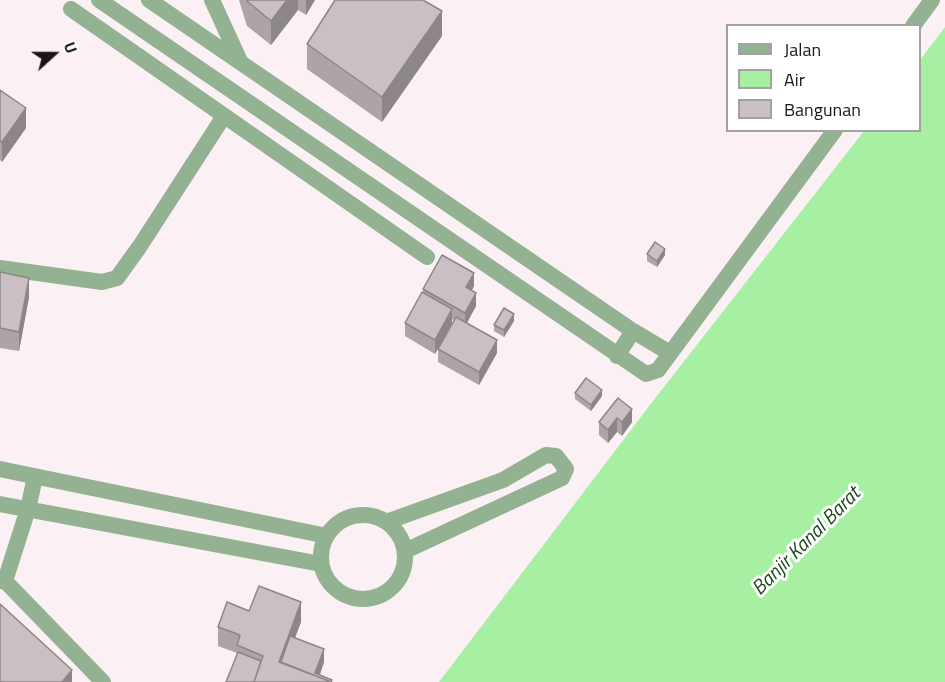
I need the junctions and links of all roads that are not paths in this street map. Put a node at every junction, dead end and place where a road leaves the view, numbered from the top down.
1 (99, 0) edge
2 (212, 0) edge
3 (932, 0) edge
4 (160, 3) edge
5 (71, 9) dead end
6 (914, 24) edge
7 (147, 32) junction
8 (240, 61) junction
9 (224, 116) junction
10 (834, 132) edge
11 (427, 257) dead end
12 (0, 268) edge
13 (633, 331) junction
14 (670, 352) junction
15 (617, 356) junction
16 (0, 469) edge
17 (35, 477) junction
18 (0, 504) edge
19 (28, 509) junction
20 (386, 522) junction
21 (327, 536) junction
22 (405, 551) junction
23 (321, 564) junction
24 (2, 581) edge
25 (103, 682) edge

1 - 7 street
2 - 8 street
3 - 6 street
4 - 7 street
4 - 8 street
5 - 9 street
7 - 15 street
8 - 13 street
9 - 11 street
9 - 12 street
10 - 14 street
13 - 14 street
13 - 15 street
14 - 15 street
16 - 17 street
17 - 19 street
17 - 21 street
18 - 19 street
19 - 23 street
19 - 24 street
20 - 21 street
20 - 22 street
20 - 22 street
21 - 23 street
22 - 23 street
24 - 25 street

